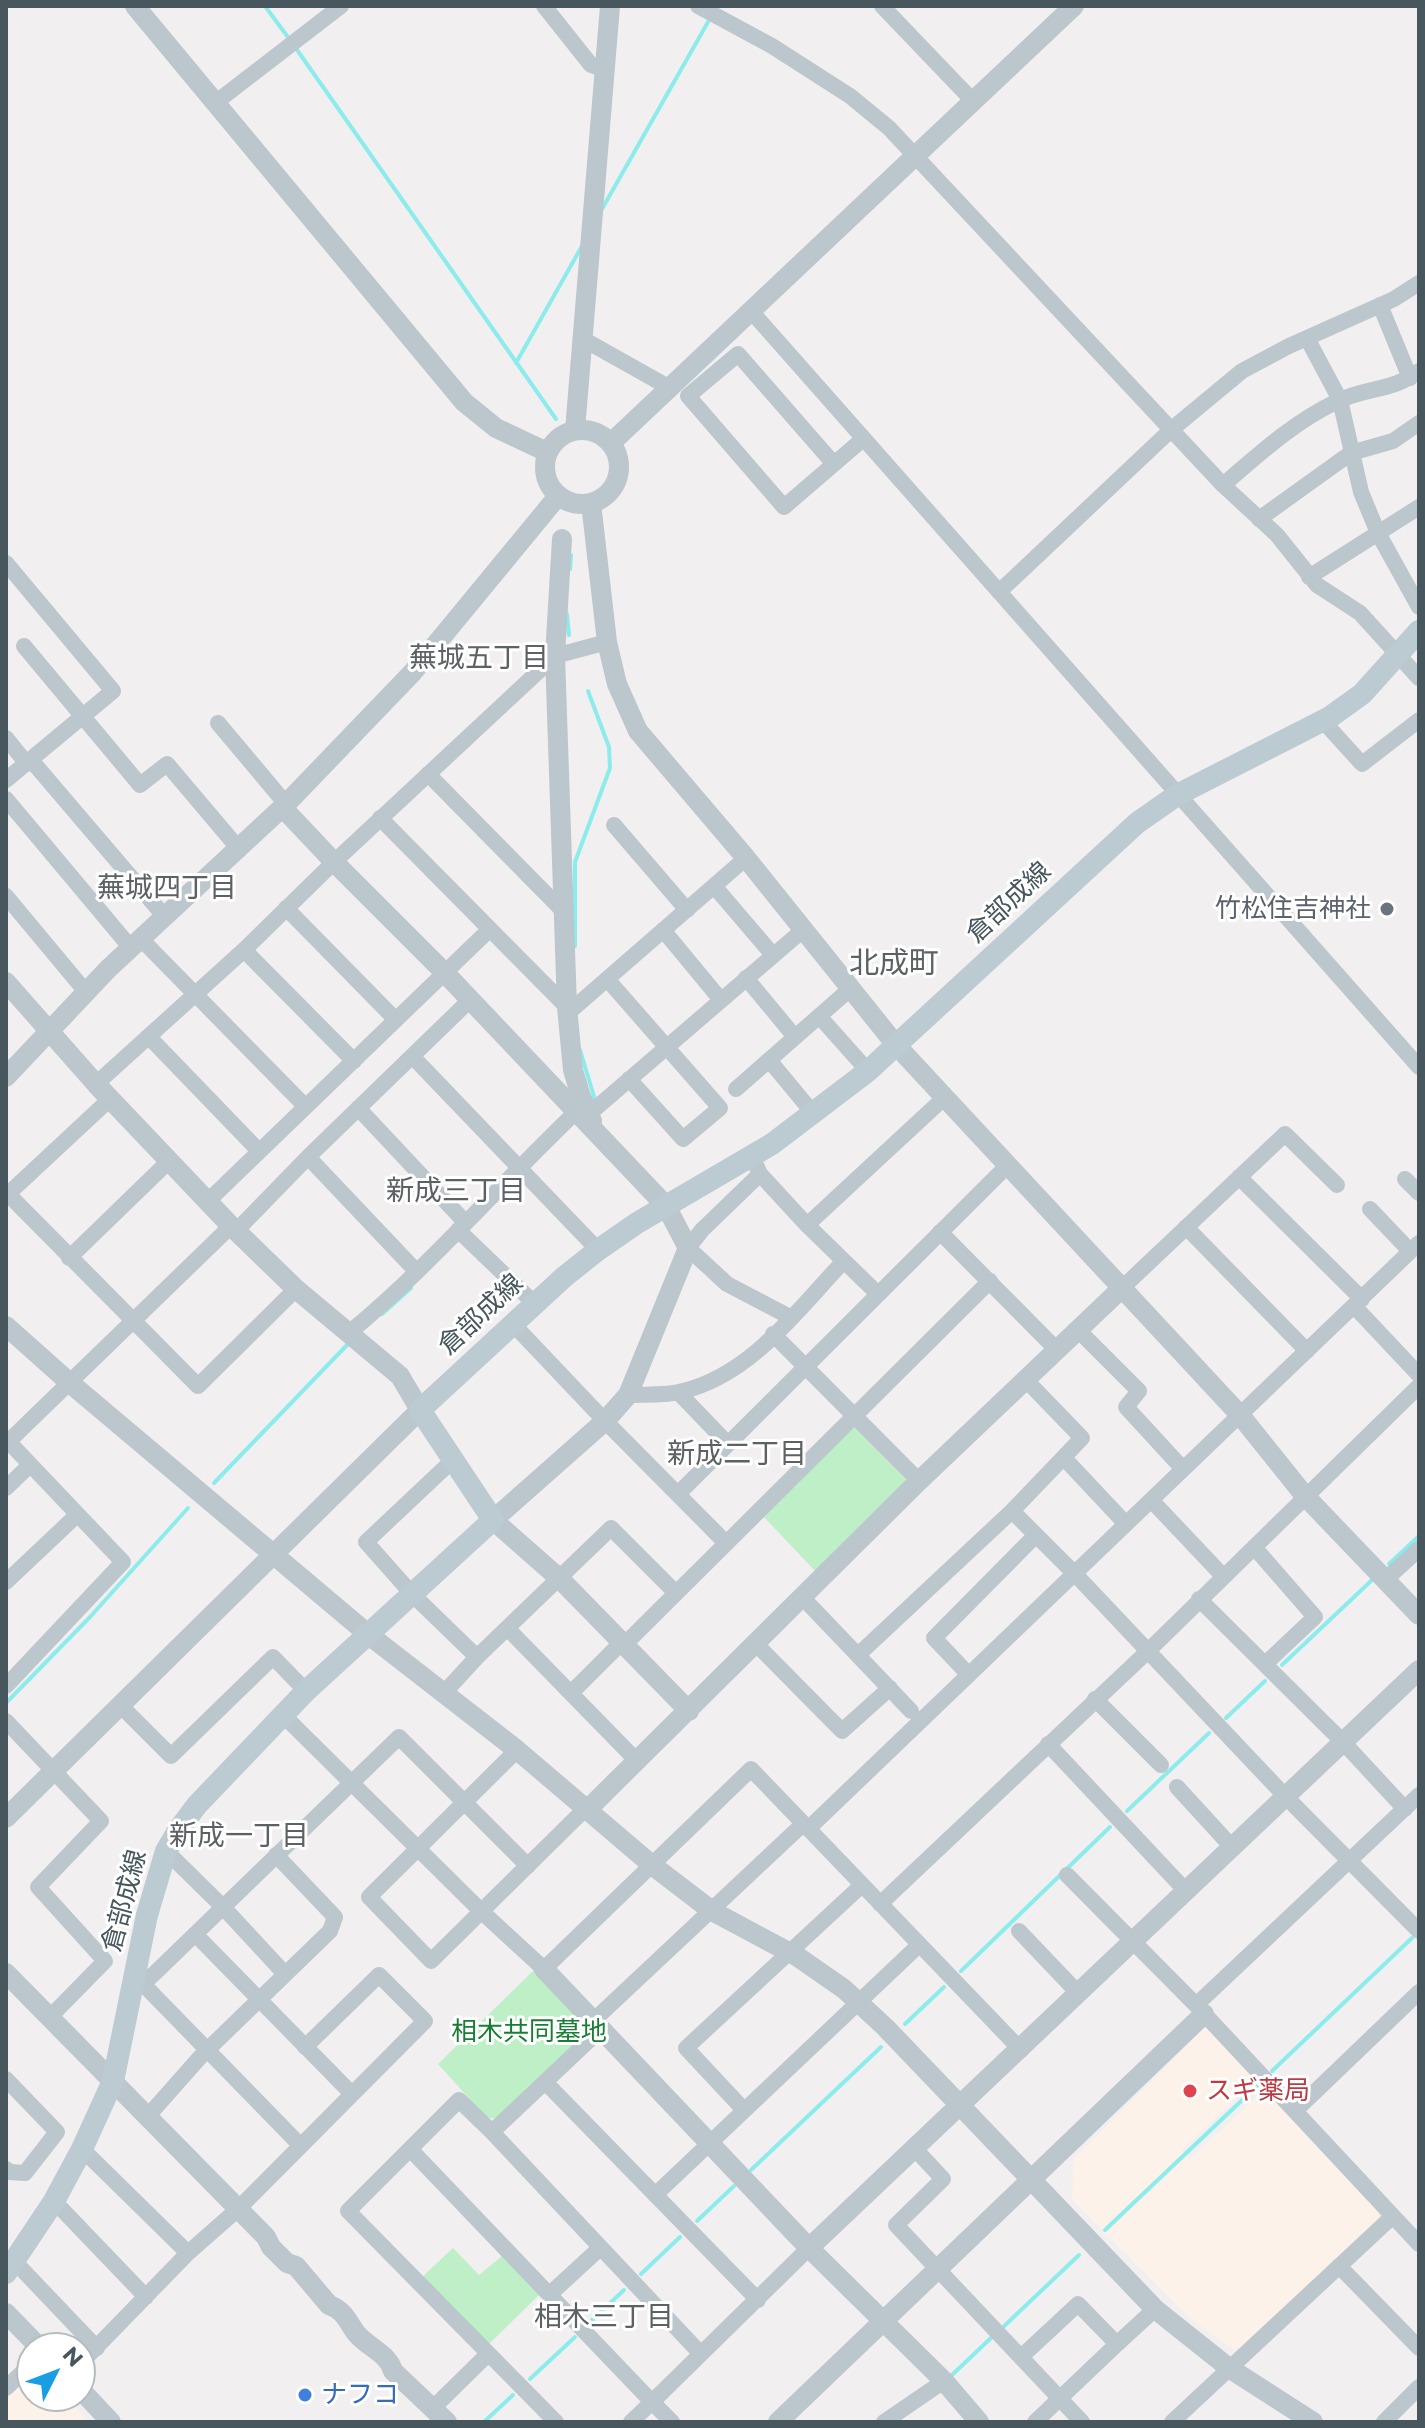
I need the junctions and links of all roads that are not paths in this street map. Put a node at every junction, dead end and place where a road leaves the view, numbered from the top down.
1 (135, 6) edge
2 (341, 6) edge
3 (544, 6) edge
4 (610, 6) edge
5 (882, 6) edge
6 (1074, 6) edge
7 (707, 9) edge
8 (603, 69) junction
9 (973, 101) junction
10 (215, 103) junction
11 (914, 154) junction
12 (1419, 283) edge
13 (1380, 305) junction
14 (751, 311) junction
15 (581, 338) junction
16 (1307, 338) junction
17 (1414, 374) edge
18 (670, 388) junction
19 (1340, 400) junction
20 (1419, 423) edge
21 (1172, 429) junction
22 (575, 430) junction
23 (863, 439) junction
24 (611, 443) junction
25 (547, 452) junction
26 (1351, 453) junction
27 (834, 464) junction
28 (1223, 485) junction
29 (558, 496) junction
30 (591, 503) junction
31 (1419, 507) edge
32 (1259, 519) junction
33 (1378, 533) junction
34 (562, 539) dead end
35 (6, 563) edge
36 (1309, 577) junction
37 (999, 592) junction
38 (1419, 607) edge
39 (1419, 631) edge
40 (607, 642) junction
41 (24, 646) dead end
42 (1398, 653) junction
43 (555, 656) junction
44 (1419, 678) edge
45 (82, 717) junction
46 (1419, 720) edge
47 (1323, 721) junction
48 (218, 723) dead end
49 (6, 738) edge
50 (29, 762) junction
51 (428, 774) junction
52 (6, 780) edge
53 (1177, 795) junction
54 (6, 799) edge
55 (284, 805) junction
56 (380, 818) junction
57 (614, 825) dead end
58 (239, 849) junction
59 (746, 858) junction
60 (334, 862) junction
61 (714, 886) junction
62 (6, 896) edge
63 (286, 908) junction
64 (687, 910) junction
65 (564, 912) junction
66 (165, 917) junction
67 (489, 930) junction
68 (663, 930) junction
69 (803, 930) junction
70 (136, 944) junction
71 (244, 950) junction
72 (773, 955) junction
73 (444, 972) junction
74 (746, 978) junction
75 (607, 979) junction
76 (6, 982) edge
77 (850, 989) junction
78 (86, 992) junction
79 (196, 994) junction
80 (471, 999) junction
81 (721, 1000) junction
82 (567, 1010) junction
83 (819, 1016) junction
84 (396, 1020) junction
85 (50, 1030) junction
86 (149, 1037) junction
87 (795, 1037) junction
88 (896, 1045) junction
89 (665, 1048) junction
90 (412, 1056) junction
91 (769, 1060) junction
92 (354, 1061) junction
93 (1419, 1067) edge
94 (868, 1071) junction
95 (6, 1077) edge
96 (629, 1079) junction
97 (736, 1089) dead end
98 (103, 1092) junction
99 (944, 1098) junction
100 (305, 1106) junction
101 (358, 1108) junction
102 (582, 1113) junction
103 (813, 1113) junction
104 (259, 1151) junction
105 (308, 1157) junction
106 (169, 1161) junction
107 (756, 1165) junction
108 (1008, 1165) junction
109 (517, 1168) junction
110 (1239, 1177) junction
111 (1405, 1179) dead end
112 (1337, 1185) dead end
113 (1419, 1193) edge
114 (7, 1195) edge
115 (208, 1201) junction
116 (666, 1206) junction
117 (1370, 1209) dead end
118 (807, 1225) junction
119 (462, 1226) junction
120 (1186, 1227) junction
121 (234, 1228) junction
122 (940, 1232) junction
123 (1415, 1247) edge
124 (688, 1248) junction
125 (598, 1250) junction
126 (69, 1258) junction
127 (844, 1261) junction
128 (417, 1272) junction
129 (990, 1281) junction
130 (1122, 1288) junction
131 (296, 1289) junction
132 (878, 1294) junction
133 (1358, 1302) junction
134 (535, 1304) junction
135 (790, 1317) junction
136 (132, 1322) junction
137 (513, 1324) junction
138 (6, 1326) edge
139 (1077, 1329) junction
140 (350, 1332) junction
141 (773, 1334) junction
142 (1055, 1348) junction
143 (1307, 1351) junction
144 (805, 1367) junction
145 (1419, 1375) edge
146 (1025, 1379) junction
147 (70, 1383) junction
148 (1419, 1386) edge
149 (679, 1393) junction
150 (628, 1395) junction
151 (420, 1410) junction
152 (853, 1415) junction
153 (1240, 1415) junction
154 (605, 1421) junction
155 (7, 1440) edge
156 (727, 1443) junction
157 (1064, 1458) junction
158 (453, 1460) junction
159 (30, 1465) junction
160 (1183, 1469) junction
161 (919, 1481) junction
162 (6, 1488) edge
163 (678, 1494) junction
164 (1305, 1496) junction
165 (1152, 1501) junction
166 (1012, 1511) junction
167 (77, 1515) junction
168 (493, 1520) junction
169 (1126, 1524) junction
170 (1036, 1535) junction
171 (726, 1543) junction
172 (1254, 1547) junction
173 (1419, 1549) edge
174 (276, 1554) junction
175 (1075, 1574) junction
176 (1223, 1576) junction
177 (560, 1579) junction
178 (1385, 1580) junction
179 (6, 1582) edge
180 (675, 1592) junction
181 (413, 1595) junction
182 (803, 1598) junction
183 (1199, 1599) junction
184 (1419, 1615) edge
185 (508, 1629) junction
186 (369, 1635) junction
187 (622, 1644) junction
188 (756, 1644) junction
189 (1147, 1652) junction
190 (859, 1654) junction
191 (477, 1657) junction
192 (1265, 1664) junction
193 (1419, 1670) edge
194 (969, 1675) junction
195 (6, 1686) edge
196 (890, 1688) junction
197 (306, 1691) junction
198 (571, 1693) junction
199 (443, 1694) junction
200 (1095, 1699) junction
201 (121, 1706) junction
202 (689, 1711) junction
203 (911, 1711) dead end
204 (283, 1715) junction
205 (6, 1721) edge
206 (1343, 1742) junction
207 (1048, 1744) junction
208 (517, 1750) junction
209 (637, 1761) junction
210 (1161, 1765) dead end
211 (55, 1771) junction
212 (352, 1783) junction
213 (1177, 1787) dead end
214 (1419, 1795) edge
215 (1286, 1797) junction
216 (464, 1801) junction
217 (1405, 1809) junction
218 (585, 1810) junction
219 (6, 1818) edge
220 (806, 1826) junction
221 (1231, 1846) junction
222 (417, 1848) junction
223 (166, 1851) junction
224 (276, 1855) junction
225 (1350, 1860) junction
226 (652, 1865) junction
227 (528, 1866) junction
228 (1067, 1875) dead end
229 (862, 1885) junction
230 (1186, 1891) junction
231 (880, 1904) junction
232 (223, 1907) junction
233 (711, 1910) junction
234 (482, 1912) junction
235 (1417, 1924) edge
236 (1019, 1931) dead end
237 (195, 1934) junction
238 (1132, 1942) junction
239 (919, 1945) junction
240 (789, 1953) junction
241 (544, 1969) junction
242 (6, 1973) edge
243 (285, 1974) junction
244 (138, 1985) junction
245 (1419, 1992) edge
246 (1079, 1994) junction
247 (259, 1999) junction
248 (858, 2002) junction
249 (1200, 2009) junction
250 (50, 2017) junction
251 (597, 2025) junction
252 (305, 2047) junction
253 (208, 2049) junction
254 (1021, 2050) junction
255 (6, 2079) edge
256 (113, 2081) junction
257 (546, 2083) junction
258 (351, 2093) junction
259 (960, 2107) junction
260 (744, 2110) junction
261 (1295, 2111) junction
262 (148, 2116) junction
263 (492, 2132) junction
264 (709, 2143) junction
265 (300, 2145) junction
266 (82, 2149) junction
267 (410, 2149) junction
268 (915, 2149) junction
269 (6, 2169) edge
270 (1030, 2182) junction
271 (655, 2195) junction
272 (54, 2201) junction
273 (238, 2209) junction
274 (1393, 2216) junction
275 (1419, 2244) edge
276 (600, 2248) junction
277 (809, 2248) junction
278 (188, 2253) junction
279 (1339, 2266) junction
280 (10, 2267) edge
281 (938, 2270) junction
282 (550, 2294) junction
283 (146, 2297) junction
284 (758, 2300) junction
285 (1155, 2309) junction
286 (6, 2313) edge
287 (884, 2322) junction
288 (24, 2332) edge
289 (1416, 2339) edge
290 (1117, 2344) junction
291 (97, 2348) joint
292 (488, 2354) junction
293 (701, 2354) junction
294 (1021, 2357) junction
295 (1229, 2368) junction
296 (944, 2381) junction
297 (1419, 2387) edge
298 (1061, 2399) junction
299 (652, 2402) junction
300 (96, 2406) edge
301 (440, 2415) edge
302 (969, 2419) edge
303 (111, 2422) edge
304 (556, 2422) edge
305 (631, 2422) edge
306 (672, 2422) edge
307 (778, 2422) edge
308 (884, 2422) edge
309 (1035, 2422) edge
310 (1082, 2422) edge
311 (1172, 2422) edge
312 (1313, 2422) edge
313 (1384, 2422) edge

1 - 10 street
2 - 10 street
3 - 8 street
4 - 8 street
5 - 9 street
6 - 9 street
7 - 11 street
8 - 15 street
9 - 11 street
10 - 25 street
11 - 14 street
11 - 21 street
12 - 13 street
13 - 16 street
13 - 17 street
14 - 18 street
14 - 23 street
15 - 18 street
15 - 22 street
16 - 19 street
16 - 21 street
17 - 19 street
18 - 24 street
19 - 26 street
19 - 28 street
20 - 26 street
21 - 28 street
21 - 37 street
22 - 24 street
22 - 25 street
23 - 27 street
23 - 37 street
24 - 30 street
25 - 29 street
26 - 32 street
26 - 33 street
27 - 27 street
28 - 32 street
29 - 30 street
29 - 55 street
30 - 40 street
31 - 33 street
32 - 36 street
33 - 36 street
33 - 38 street
34 - 43 street
35 - 45 street
36 - 42 street
37 - 53 street
39 - 42 main road, 倉部成線
40 - 43 street
40 - 59 street
41 - 45 street
42 - 44 street
42 - 47 main road, 倉部成線
43 - 51 street
43 - 65 street
45 - 50 street
45 - 58 street
46 - 47 street
47 - 53 main road, 倉部成線
48 - 55 street
49 - 50 street
50 - 52 street
50 - 66 street
51 - 56 street
51 - 65 street
53 - 88 main road, 倉部成線
53 - 93 street
54 - 70 street
55 - 58 street
55 - 60 street
56 - 60 street
56 - 67 street
57 - 64 street
58 - 66 street
59 - 61 street
59 - 69 street
60 - 63 street
60 - 73 street
61 - 64 street
61 - 72 street
62 - 78 street
63 - 71 street
63 - 84 street
64 - 68 street
65 - 82 street
66 - 70 street
67 - 73 street
67 - 82 street
68 - 75 street
68 - 81 street
69 - 72 street
69 - 77 street
70 - 78 street
70 - 79 street
71 - 79 street
71 - 92 street
72 - 74 street
73 - 80 street
73 - 84 street
74 - 81 street
74 - 87 street
75 - 82 street
75 - 89 street
76 - 85 street
77 - 83 street
77 - 88 street
78 - 85 street
79 - 86 street
79 - 100 street
80 - 90 street
80 - 102 street
81 - 89 street
82 - 102 street
83 - 87 street
83 - 94 street
84 - 92 street
85 - 95 street
85 - 98 street
86 - 98 street
86 - 104 street
87 - 91 street
88 - 94 main road, 倉部成線
88 - 99 street
89 - 96 street
89 - 96 street
90 - 101 street
90 - 109 street
91 - 97 street
91 - 103 street
92 - 100 street
94 - 103 main road, 倉部成線
96 - 102 street
98 - 106 street
98 - 114 street
99 - 108 street
99 - 118 street
100 - 104 street
101 - 105 street
101 - 119 street
102 - 109 street
102 - 116 street
103 - 107 main road, 倉部成線
104 - 115 street
105 - 121 street
105 - 128 street
106 - 115 street
106 - 126 street
107 - 116 main road, 倉部成線
107 - 118 street
107 - 124 street
108 - 122 street
108 - 130 street
109 - 119 street
109 - 125 street
110 - 112 street
110 - 120 street
110 - 133 street
111 - 113 street
114 - 126 street
115 - 121 street
116 - 124 street
116 - 125 main road, 倉部成線
117 - 123 street
118 - 127 street
119 - 128 street
119 - 134 street
120 - 130 street
120 - 143 street
121 - 131 street
121 - 136 street
122 - 129 street
122 - 132 street
123 - 133 street
124 - 135 street
124 - 150 street
125 - 134 main road, 倉部成線
126 - 136 street
127 - 132 street
127 - 135 street
128 - 140 street
129 - 142 street
129 - 152 street
130 - 139 street
130 - 153 street
131 - 136 street
131 - 140 street
132 - 144 street
133 - 143 street
133 - 145 street
134 - 137 main road, 倉部成線
135 - 141 street
136 - 147 street
137 - 151 main road, 倉部成線
137 - 154 street
138 - 147 street
139 - 142 street
139 - 160 street
140 - 151 street
141 - 144 street
141 - 149 street
142 - 146 street
143 - 153 street
144 - 152 street
144 - 156 street
146 - 157 street
146 - 161 street
147 - 155 street
147 - 174 street
148 - 164 street
149 - 150 street
149 - 156 street
150 - 154 street
151 - 158 main road
151 - 174 street
152 - 161 street
152 - 171 street
153 - 160 street
153 - 164 street
154 - 163 street
154 - 168 street
155 - 159 street
156 - 163 street
157 - 166 street
157 - 169 street
158 - 168 main road
158 - 181 street
159 - 162 street
159 - 167 street
160 - 165 street
161 - 182 street
163 - 171 street
164 - 172 street
164 - 178 street
165 - 169 street
165 - 176 street
166 - 170 street
166 - 190 street
167 - 179 street
167 - 195 street
168 - 177 street
168 - 181 main road, 倉部成線
169 - 175 street
170 - 175 street
170 - 194 street
171 - 180 street
172 - 176 street
172 - 192 street
173 - 178 street
174 - 186 street
174 - 201 street
175 - 189 street
175 - 194 street
176 - 183 street
177 - 180 street
177 - 185 street
177 - 187 street
178 - 184 street
180 - 187 street
181 - 186 main road, 倉部成線
181 - 191 street
182 - 188 street
182 - 190 street
183 - 189 street
183 - 192 street
185 - 191 street
185 - 198 street
186 - 197 main road, 倉部成線
186 - 199 street
187 - 198 street
187 - 202 street
188 - 196 street
188 - 202 street
189 - 200 street
189 - 215 street
190 - 196 street
191 - 199 street
192 - 206 street
193 - 206 street
194 - 220 street
196 - 203 street
197 - 201 street
197 - 204 main road, 倉部成線
198 - 209 street
199 - 208 street
200 - 207 street
200 - 210 street
201 - 211 street
202 - 209 street
204 - 212 street
204 - 223 main road, 倉部成線
205 - 211 street
206 - 215 street
206 - 217 street
207 - 230 street
207 - 231 street
208 - 216 street
208 - 218 street
209 - 218 street
211 - 219 street
211 - 250 street
212 - 216 street
212 - 222 street
212 - 224 street
213 - 221 street
214 - 217 street
215 - 221 street
215 - 225 street
216 - 222 street
216 - 227 street
217 - 225 street
218 - 226 street
218 - 227 street
220 - 226 street
220 - 229 street
220 - 233 street
221 - 230 street
222 - 234 street
222 - 234 street
223 - 232 street
223 - 244 main road, 倉部成線
224 - 232 street
224 - 243 street
225 - 235 street
225 - 249 street
226 - 233 street
226 - 241 street
227 - 234 street
228 - 238 street
229 - 231 street
229 - 240 street
230 - 238 street
231 - 239 street
232 - 237 street
232 - 243 street
233 - 240 street
233 - 251 street
234 - 241 street
236 - 246 street
237 - 244 street
237 - 247 street
238 - 246 street
238 - 249 street
239 - 248 street
239 - 254 street
240 - 248 street
240 - 260 street
241 - 251 street
242 - 250 street
243 - 247 street
244 - 253 street
244 - 256 main road, 倉部成線
245 - 261 street
246 - 254 street
247 - 252 street
247 - 253 street
248 - 259 street
248 - 260 street
249 - 261 street
249 - 270 street
250 - 256 street
251 - 257 street
251 - 264 street
252 - 258 street
252 - 258 street
253 - 262 street
253 - 265 street
254 - 259 street
255 - 269 street
256 - 262 street
256 - 266 main road, 倉部成線
257 - 263 street
257 - 271 street
258 - 265 street
259 - 268 street
259 - 270 street
260 - 264 street
261 - 274 street
262 - 273 street
263 - 267 street
263 - 276 street
264 - 271 street
264 - 277 street
265 - 273 street
266 - 272 main road, 倉部成線
266 - 278 street
267 - 282 street
267 - 292 street
268 - 277 street
268 - 281 street
270 - 281 street
270 - 285 street
271 - 284 street
272 - 280 main road, 倉部成線
272 - 283 street
273 - 278 street
273 - 301 street
274 - 275 street
274 - 279 street
276 - 282 street
276 - 293 street
277 - 284 street
277 - 287 street
278 - 283 street
279 - 289 street
279 - 295 street
280 - 291 street
281 - 287 street
281 - 294 street
282 - 299 street
283 - 291 street
284 - 293 street
285 - 290 street
285 - 295 street
286 - 288 street
287 - 296 street
287 - 307 street
290 - 294 street
290 - 298 street
292 - 301 street
292 - 304 street
293 - 299 street
294 - 298 street
295 - 311 street
295 - 312 street
296 - 302 street
296 - 308 street
297 - 313 street
298 - 309 street
298 - 310 street
299 - 305 street
299 - 306 street
300 - 303 street

